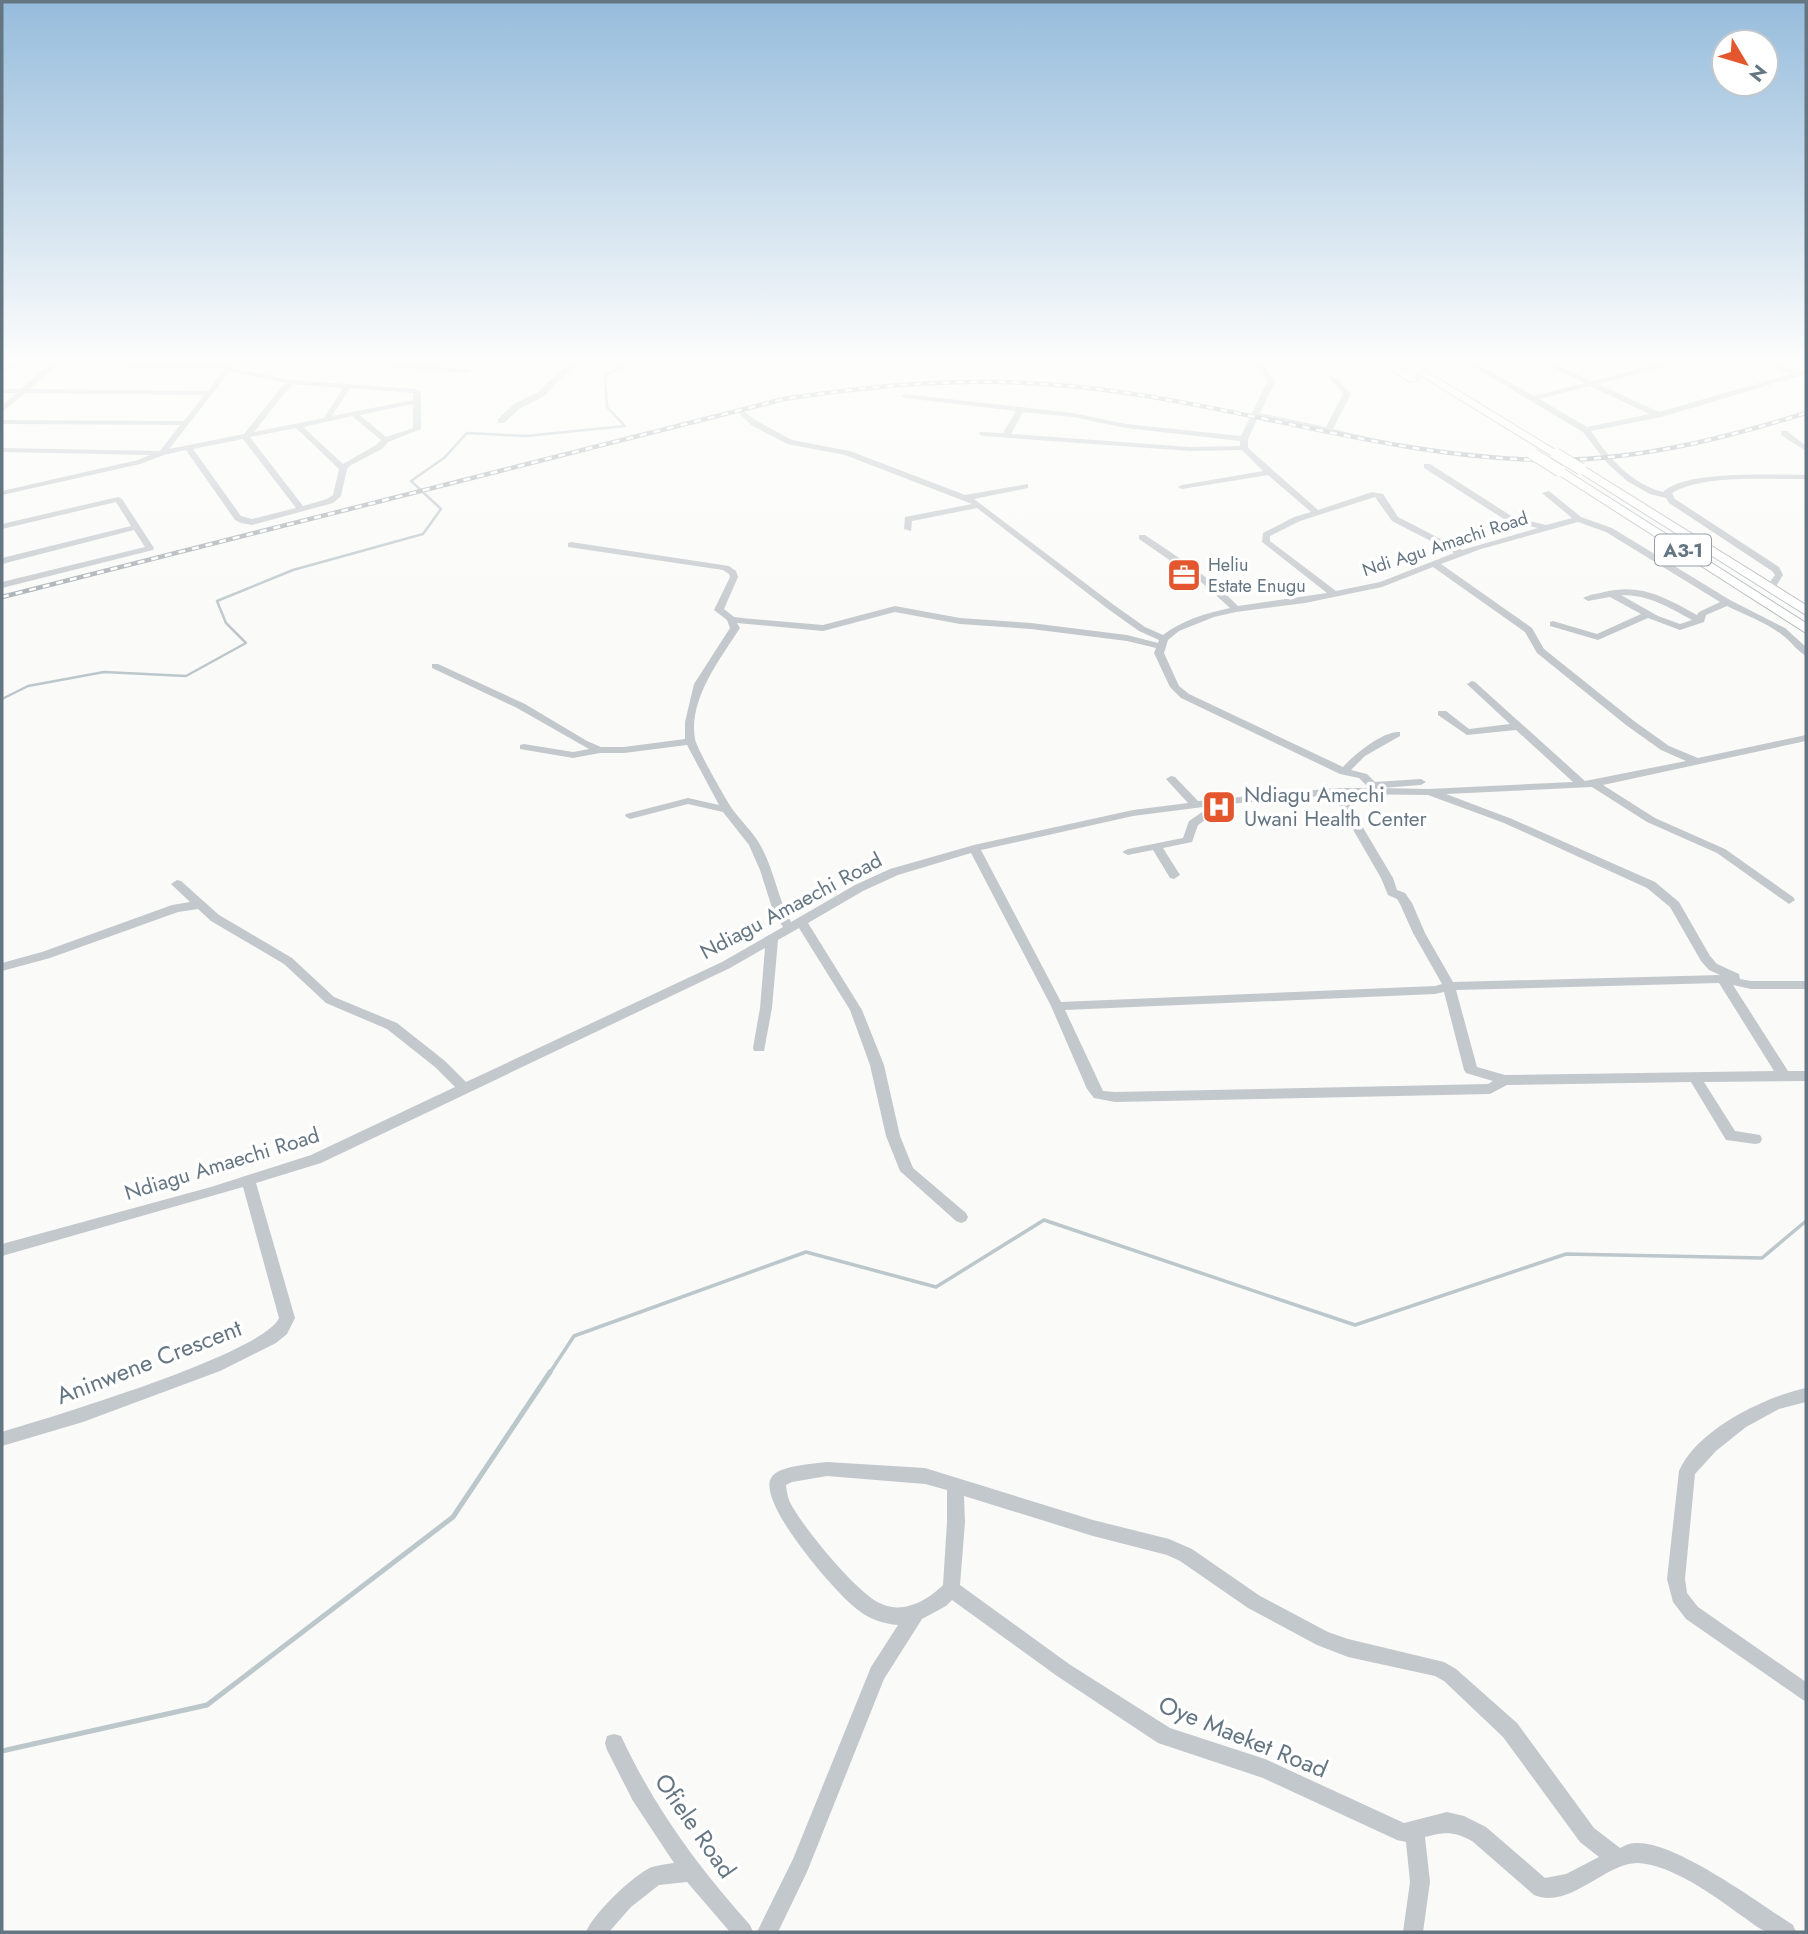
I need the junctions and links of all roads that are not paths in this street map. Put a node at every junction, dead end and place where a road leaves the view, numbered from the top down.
1 (122, 452) edge
2 (167, 452) edge
3 (191, 452) edge
4 (258, 452) edge
5 (325, 452) edge
6 (369, 452) edge
7 (843, 452) edge
8 (1247, 452) edge
9 (1529, 452) edge
10 (1553, 452) edge
11 (1600, 452) edge
12 (162, 453) junction
13 (1427, 466) dead end
14 (343, 469) junction
15 (1270, 472) junction
16 (1806, 477) edge
17 (2, 484) edge
18 (34, 486) junction
19 (1025, 486) dead end
20 (1182, 486) dead end
21 (2, 493) edge
22 (1546, 493) dead end
23 (1667, 496) junction
24 (964, 498) junction
25 (979, 505) junction
26 (301, 509) junction
27 (1316, 512) junction
28 (1578, 519) junction
29 (2, 526) edge
30 (136, 527) junction
31 (1546, 527) junction
32 (908, 529) dead end
33 (1142, 537) dead end
34 (570, 545) dead end
35 (1461, 553) junction
36 (2, 561) edge
37 (1436, 565) junction
38 (2, 585) edge
39 (1770, 589) junction
40 (1610, 593) junction
41 (1334, 594) junction
42 (1588, 598) dead end
43 (1727, 602) junction
44 (1236, 609) junction
45 (1806, 611) edge
46 (1648, 614) junction
47 (1701, 620) junction
48 (749, 622) joint
49 (733, 623) junction
50 (1553, 624) dead end
51 (1806, 630) edge
52 (1788, 634) junction
53 (1162, 642) junction
54 (1806, 653) edge
55 (435, 666) dead end
56 (1472, 684) dead end
57 (1442, 713) dead end
58 (1520, 726) junction
59 (1396, 734) dead end
60 (1806, 738) edge
61 (690, 741) junction
62 (524, 747) dead end
63 (600, 750) junction
64 (1697, 763) junction
65 (1344, 772) junction
66 (1171, 779) dead end
67 (1588, 785) junction
68 (1425, 787) junction
69 (1376, 788) junction
70 (1336, 791) junction
71 (1233, 800) junction
72 (1196, 805) junction
73 (1165, 808) junction
74 (727, 810) junction
75 (630, 816) dead end
76 (1193, 823) junction
77 (1188, 840) junction
78 (1157, 847) junction
79 (974, 848) junction
80 (1198, 849) dead end
81 (1128, 852) dead end
82 (1174, 874) dead end
83 (177, 884) dead end
84 (1789, 900) dead end
85 (199, 905) junction
86 (795, 925) junction
87 (772, 939) junction
88 (2, 967) edge
89 (1723, 979) junction
90 (1751, 985) junction
91 (1806, 985) edge
92 (1449, 986) junction
93 (1056, 1006) junction
94 (759, 1048) dead end
95 (1784, 1076) junction
96 (1806, 1076) edge
97 (1695, 1078) junction
98 (1504, 1080) junction
99 (463, 1087) junction
100 (1755, 1139) dead end
101 (248, 1181) junction
102 (961, 1217) dead end
103 (2, 1250) edge
104 (1806, 1395) edge
105 (2, 1439) edge
106 (955, 1485) junction
107 (951, 1589) junction
108 (916, 1613) junction
109 (1806, 1693) edge
110 (614, 1742) dead end
111 (1414, 1832) junction
112 (1617, 1859) junction
113 (692, 1871) junction
114 (596, 1932) edge
115 (743, 1932) edge
116 (767, 1932) edge
117 (1413, 1932) edge
118 (1786, 1932) edge

1 - 12 street
2 - 12 street
3 - 26 street
4 - 26 street
5 - 14 street
6 - 14 street
7 - 24 street
8 - 15 street
9 - 51 highway, A3-1, bridge
10 - 39 highway, A3-1, bridge
11 - 23 street
12 - 18 street
13 - 31 street
14 - 26 street
15 - 20 street
15 - 27 street
16 - 23 street
17 - 18 street
18 - 21 street
19 - 24 street
22 - 28 street
23 - 39 street
24 - 25 street
25 - 32 street
25 - 53 street
27 - 35 street
27 - 41 street
28 - 31 street, Ndi Agu Amachi Road
28 - 43 street
29 - 30 street
30 - 36 street
30 - 38 street
31 - 35 street, Ndi Agu Amachi Road
33 - 44 street
34 - 49 street
35 - 37 street, Ndi Agu Amachi Road
37 - 41 street, Ndi Agu Amachi Road
37 - 64 street
39 - 45 highway, A3-1
40 - 42 street
40 - 46 street
40 - 47 street
41 - 44 street, Ndi Agu Amachi Road
43 - 47 street
43 - 52 street
44 - 53 street, Ndi Agu Amachi Road
46 - 47 street
46 - 50 street
48 - 49 street
48 - 53 street
49 - 61 street
51 - 52 street
52 - 54 street
53 - 65 street
55 - 63 street
56 - 58 street
57 - 58 street
58 - 67 street
59 - 65 street
60 - 64 street, Ndiagu Amaechi Road
61 - 63 street
61 - 74 street
62 - 63 street
64 - 67 street, Ndiagu Amaechi Road
65 - 69 street
66 - 72 street
67 - 68 street, Ndiagu Amaechi Road
67 - 84 street
68 - 69 street, Ndiagu Amaechi Road
68 - 90 street
69 - 70 street, Ndiagu Amaechi Road
70 - 71 street, Ndiagu Amaechi Road
70 - 92 street
71 - 72 street, Ndiagu Amaechi Road
71 - 76 street
72 - 73 street, Ndiagu Amaechi Road
73 - 76 street
73 - 79 street, Ndiagu Amaechi Road
74 - 75 street
74 - 86 street
76 - 77 street
77 - 78 street
77 - 80 street
78 - 81 street
78 - 82 street
79 - 86 street, Ndiagu Amaechi Road
79 - 93 street
83 - 85 street
85 - 88 street
85 - 99 street
86 - 87 street, Ndiagu Amaechi Road
86 - 102 street
87 - 94 street
87 - 99 street, Ndiagu Amaechi Road
89 - 90 street
89 - 92 street
89 - 95 street
90 - 91 street
92 - 93 street
92 - 98 street
93 - 98 street
95 - 96 street
95 - 97 street
97 - 98 street
97 - 100 street
99 - 101 street, Ndiagu Amaechi Road
101 - 103 street, Ndiagu Amaechi Road
101 - 105 street, Aninwene Crescent
104 - 109 street
106 - 107 street
106 - 108 street
106 - 112 street
107 - 108 street
107 - 111 street, Oye Maeket Road
108 - 116 street
110 - 113 street, Ofiele Road
111 - 112 street
111 - 117 street
112 - 118 street
113 - 114 street
113 - 115 street, Ofiele Road

